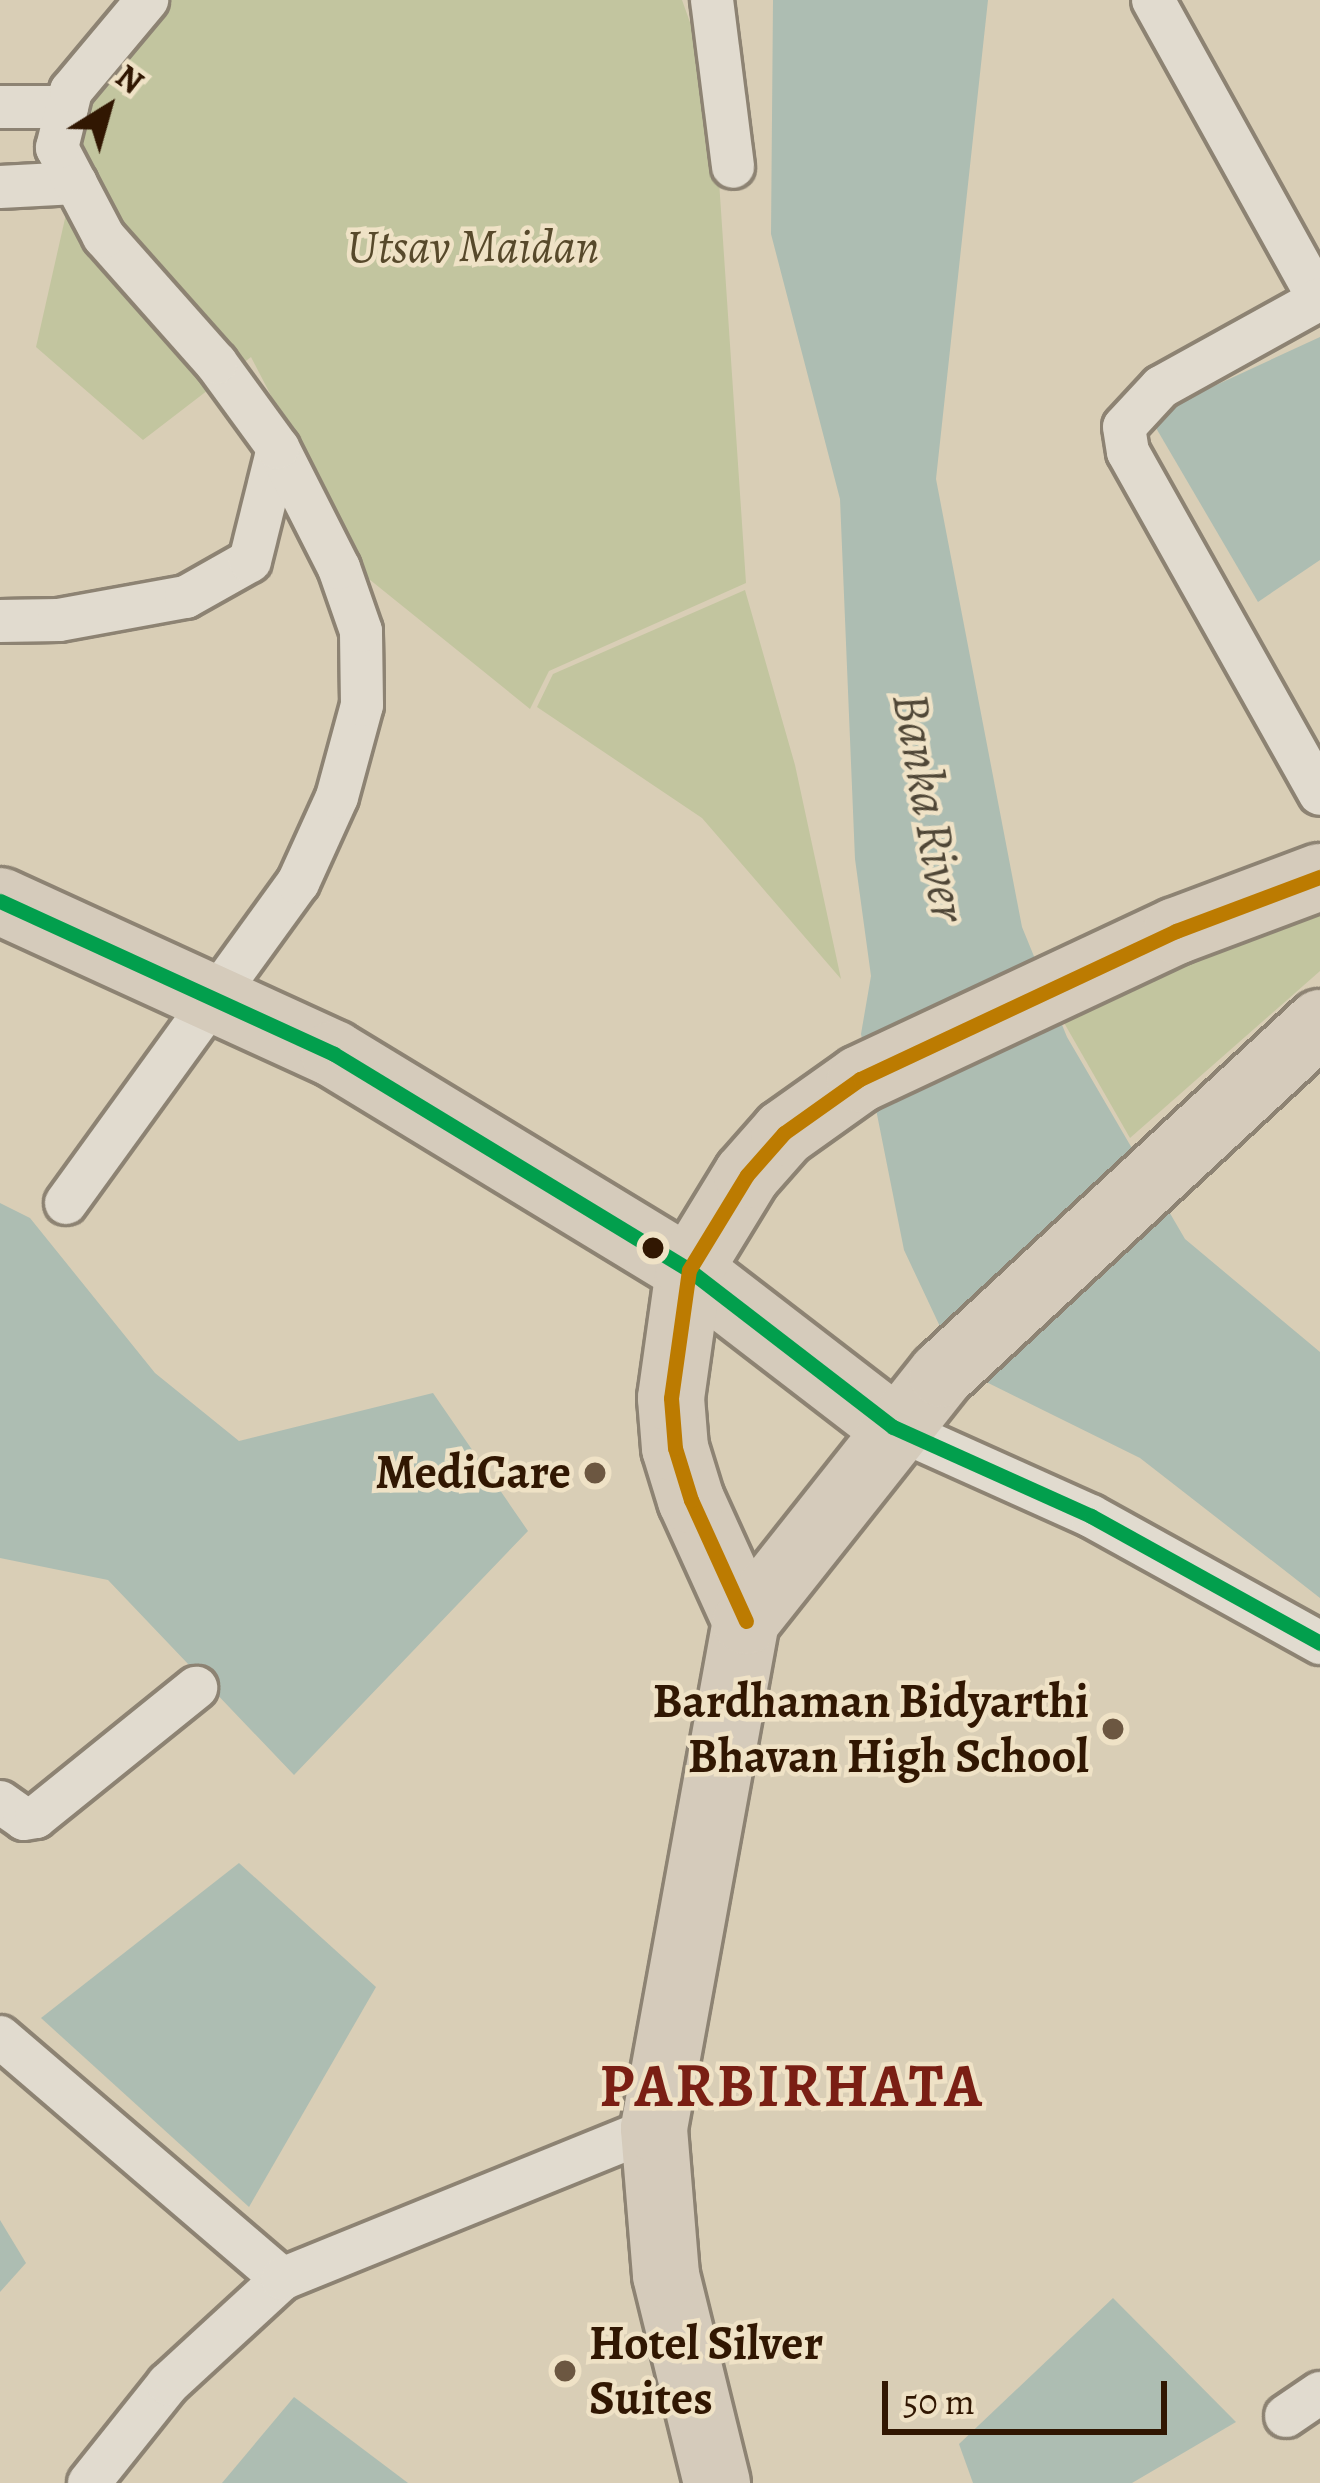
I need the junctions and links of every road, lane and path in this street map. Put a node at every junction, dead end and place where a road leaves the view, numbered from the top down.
1 (147, 0) edge
2 (712, 0) edge
3 (1153, 0) edge
4 (0, 106) edge
5 (68, 107) junction
6 (733, 167) dead end
7 (76, 183) junction
8 (0, 187) edge
9 (1320, 299) edge
10 (278, 448) junction
11 (0, 622) edge
12 (1320, 794) edge
13 (1320, 877) edge
14 (0, 901) edge
15 (222, 998) junction
16 (1320, 1023) edge
17 (66, 1204) dead end
18 (689, 1270) junction
19 (893, 1427) junction
20 (746, 1621) junction
21 (1320, 1643) edge
22 (196, 1688) dead end
23 (0, 1802) edge
24 (0, 2037) edge
25 (654, 2128) junction
26 (282, 2279) junction
27 (89, 2483) edge
28 (717, 2483) edge

1 - 5 street
2 - 6 street
3 - 9 street
4 - 5 street
5 - 7 street
7 - 8 street
7 - 10 street
9 - 12 street
10 - 11 street
10 - 15 street
13 - 18 highway
14 - 15 highway
15 - 17 street
15 - 18 highway
16 - 19 highway
18 - 19 highway
18 - 20 highway
19 - 20 highway
19 - 21 street
20 - 25 highway
22 - 23 street
24 - 26 street
25 - 26 street
25 - 28 highway
26 - 27 street

